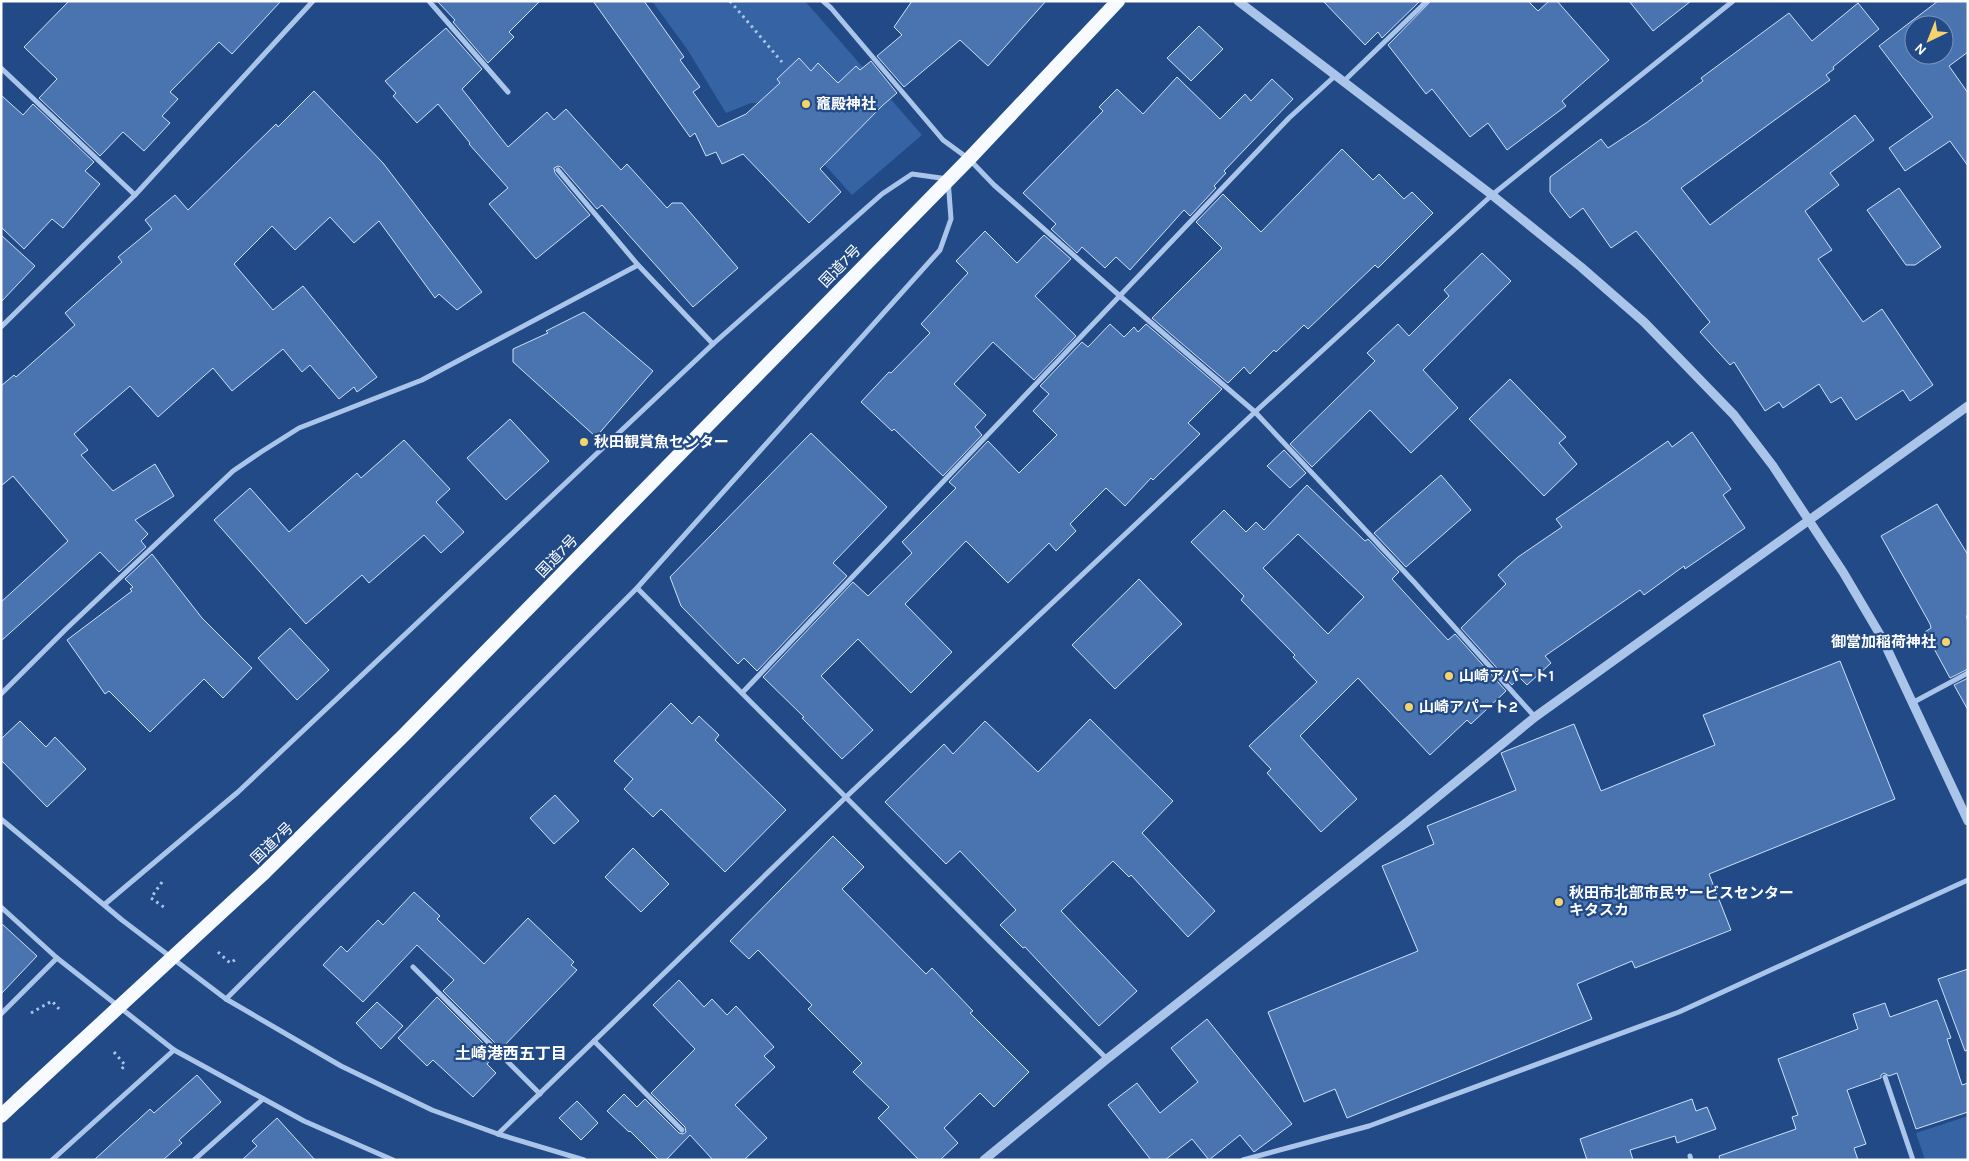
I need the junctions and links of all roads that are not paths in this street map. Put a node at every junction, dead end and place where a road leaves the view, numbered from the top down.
1 (313, 1) edge
2 (428, 1) edge
3 (823, 1) edge
4 (1118, 1) edge
5 (1238, 1) edge
6 (1427, 1) edge
7 (1733, 1) edge
8 (1, 68) edge
9 (1336, 75) junction
10 (1344, 81) junction
11 (508, 92) dead end
12 (969, 159) junction
13 (558, 170) dead end
14 (948, 179) junction
15 (135, 195) junction
16 (1492, 195) junction
17 (638, 265) junction
18 (1120, 296) junction
19 (1, 327) edge
20 (713, 344) junction
21 (1968, 406) edge
22 (1255, 412) junction
23 (1808, 521) junction
24 (637, 588) junction
25 (1968, 672) edge
26 (742, 693) junction
27 (1, 694) edge
28 (1912, 703) junction
29 (1536, 716) junction
30 (846, 797) junction
31 (1, 819) edge
32 (1968, 821) edge
33 (1968, 880) edge
34 (106, 904) junction
35 (1, 906) edge
36 (57, 958) junction
37 (413, 968) dead end
38 (226, 999) junction
39 (1, 1014) edge
40 (594, 1041) junction
41 (174, 1050) junction
42 (1107, 1059) junction
43 (1885, 1077) dead end
44 (540, 1094) junction
45 (263, 1099) junction
46 (1, 1116) edge
47 (682, 1130) dead end
48 (498, 1134) junction
49 (52, 1160) edge
50 (194, 1160) edge
51 (393, 1160) edge
52 (584, 1160) edge
53 (984, 1160) edge
54 (1242, 1160) edge
55 (1913, 1160) edge

1 - 15 street
2 - 11 street
3 - 12 street
4 - 12 highway, 国道7号
5 - 9 street
6 - 10 street
7 - 16 street
8 - 15 street
9 - 10 street
9 - 18 street
10 - 16 street
12 - 14 highway, 国道7号
12 - 18 street
13 - 17 street
14 - 20 street
14 - 24 street
14 - 46 highway, 国道7号, bridge
15 - 19 street
16 - 22 street
16 - 23 street
17 - 20 street
17 - 27 street
18 - 22 street
18 - 26 street
20 - 34 street
21 - 23 street
22 - 29 street
22 - 30 street
23 - 28 street
23 - 29 street
24 - 26 street
24 - 38 street
25 - 28 street
26 - 30 street
28 - 32 street
29 - 42 street
30 - 40 street
30 - 42 street
31 - 34 street
33 - 54 street
34 - 38 street
35 - 36 street
36 - 39 street
36 - 41 street
37 - 44 street
38 - 48 street
40 - 44 street
40 - 47 street
41 - 45 street
41 - 49 street
42 - 53 street
43 - 55 street
44 - 48 street
45 - 50 street
45 - 51 street
48 - 52 street

